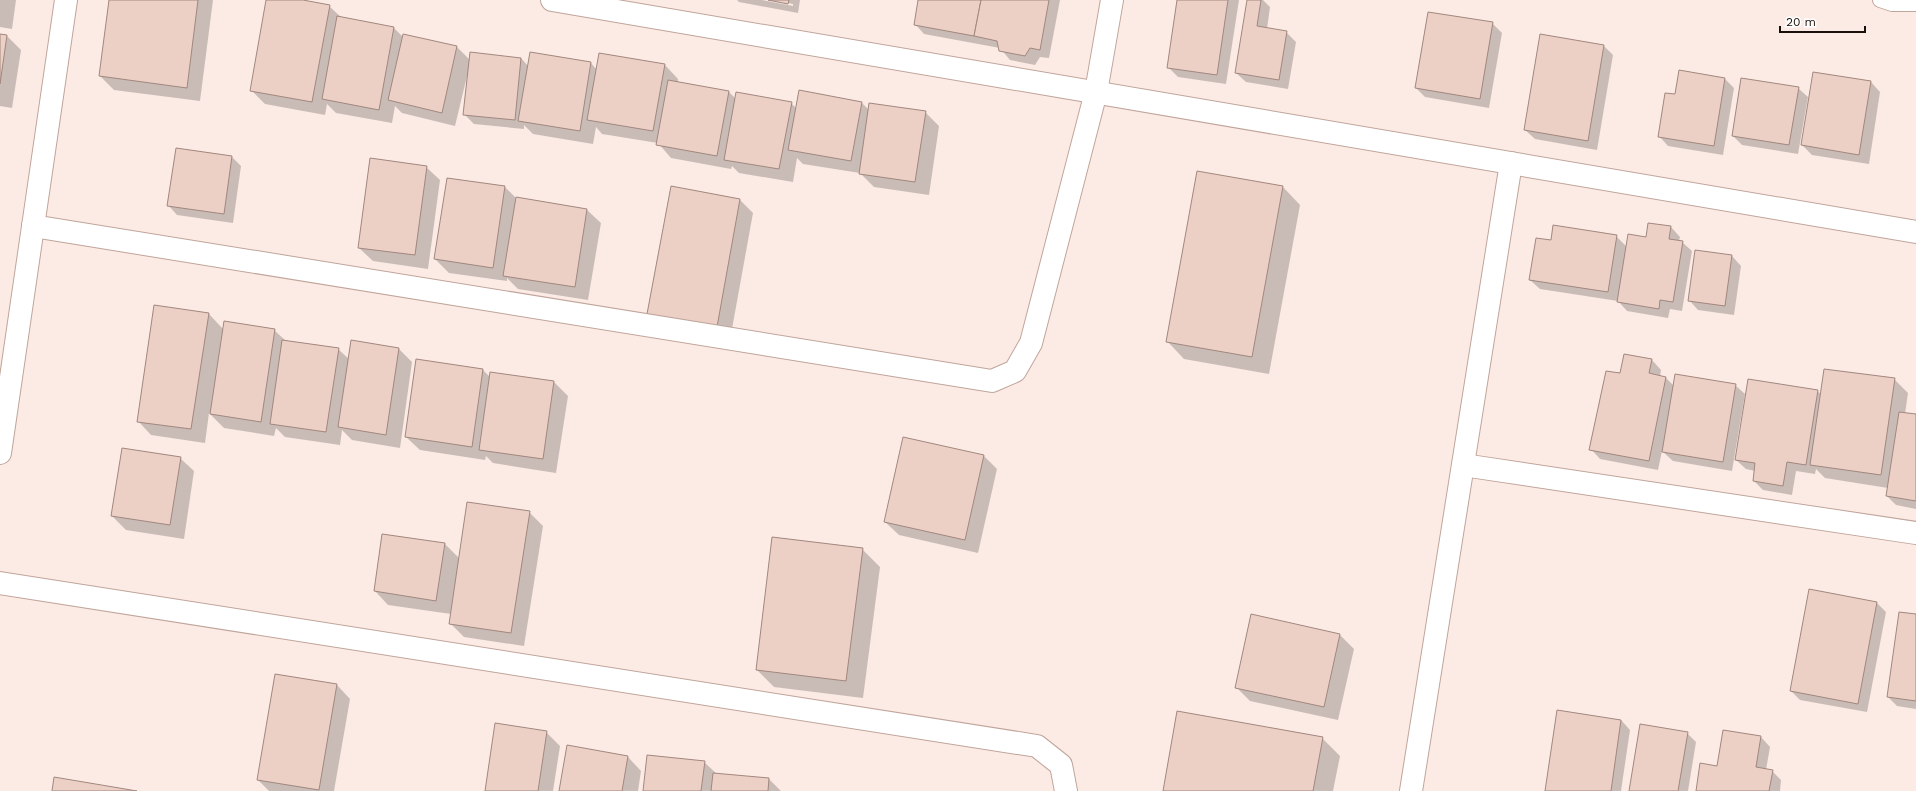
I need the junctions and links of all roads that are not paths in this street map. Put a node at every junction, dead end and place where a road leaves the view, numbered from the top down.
1 (66, 0) edge
2 (552, 0) edge
3 (1112, 0) edge
4 (1880, 0) edge
5 (1916, 4) edge
6 (1096, 92) junction
7 (1511, 163) junction
8 (33, 226) junction
9 (1916, 232) edge
10 (0, 453) edge
11 (1463, 464) junction
12 (1916, 533) edge
13 (0, 582) edge
14 (1066, 791) edge
15 (1411, 791) edge

1 - 8 street
2 - 6 street
3 - 6 street
4 - 5 lane
6 - 7 street
6 - 8 street
7 - 9 street
7 - 11 street
8 - 10 street
11 - 12 street
11 - 15 street
13 - 14 street

